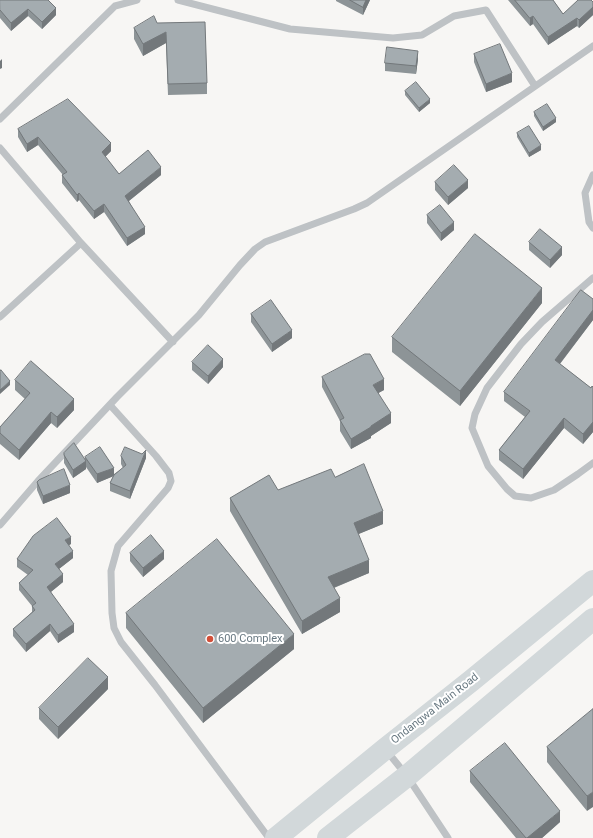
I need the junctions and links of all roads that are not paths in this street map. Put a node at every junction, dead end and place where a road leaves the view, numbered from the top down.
1 (137, 0) edge
2 (178, 0) edge
3 (593, 46) edge
4 (536, 86) junction
5 (0, 119) edge
6 (0, 148) edge
7 (593, 175) edge
8 (593, 228) edge
9 (81, 243) junction
10 (593, 278) edge
11 (0, 317) edge
12 (173, 342) junction
13 (110, 405) junction
14 (593, 463) edge
15 (0, 525) edge
16 (593, 581) edge
17 (593, 619) edge
18 (385, 748) junction
19 (407, 776) junction
20 (269, 838) edge
21 (276, 838) edge
22 (328, 838) edge
23 (448, 838) edge

1 - 5 lane
2 - 4 lane
3 - 4 lane
4 - 12 lane
6 - 9 lane
7 - 8 lane
9 - 11 lane
9 - 12 lane
10 - 14 lane
12 - 13 lane
13 - 15 lane
13 - 20 lane
16 - 18 main road, Ondangwa Main Road
17 - 19 main road
18 - 19 lane
18 - 21 main road, Ondangwa Main Road
19 - 22 main road
19 - 23 lane

